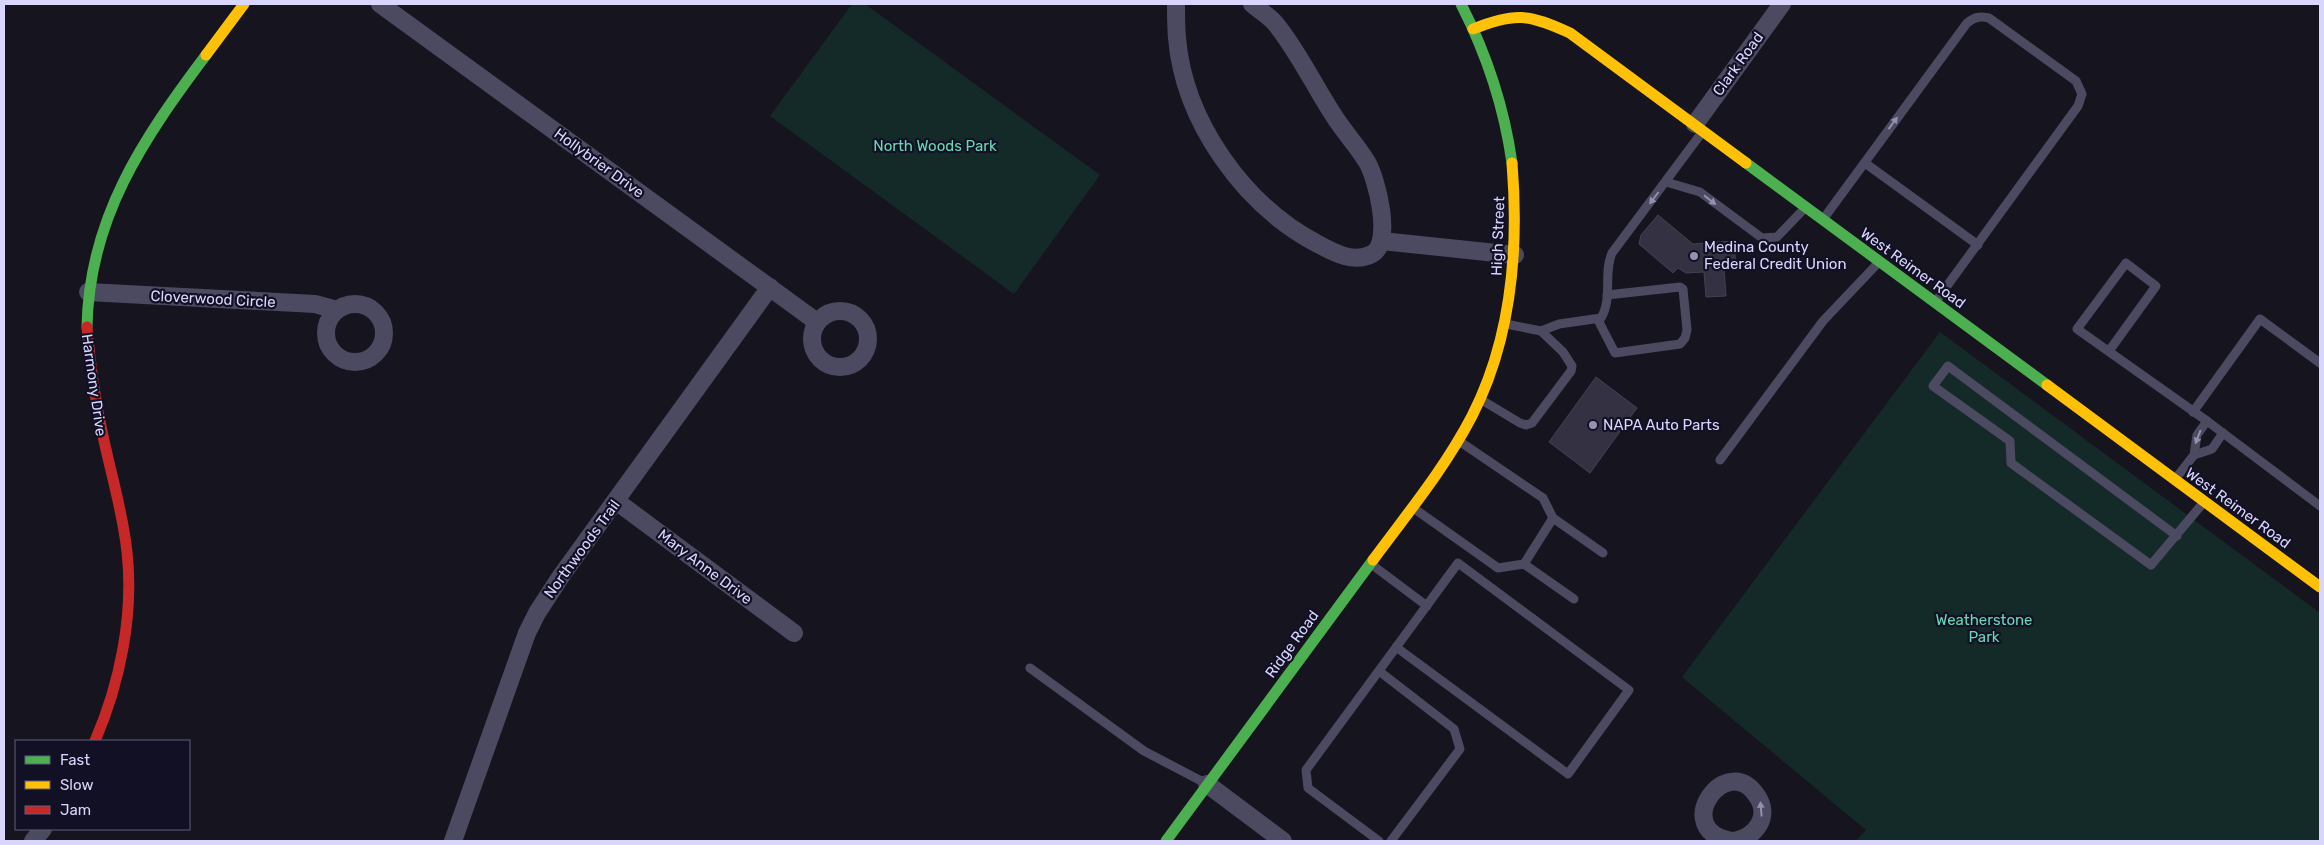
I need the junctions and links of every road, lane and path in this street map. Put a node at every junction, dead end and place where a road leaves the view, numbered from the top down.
1 (244, 4) edge
2 (380, 4) edge
3 (1176, 4) edge
4 (1252, 4) edge
5 (1462, 4) edge
6 (1782, 4) edge
7 (1473, 29) junction
8 (1699, 128) junction
9 (1865, 163) junction
10 (1666, 182) junction
11 (1805, 207) junction
12 (1823, 220) junction
13 (1382, 241) junction
14 (1978, 245) junction
15 (1515, 255) junction
16 (1880, 262) junction
17 (770, 287) junction
18 (88, 292) junction
19 (1607, 294) junction
20 (1935, 303) junction
21 (337, 310) dead end
22 (1598, 320) junction
23 (817, 322) dead end
24 (1504, 323) junction
25 (1540, 331) junction
26 (2109, 352) junction
27 (2320, 362) edge
28 (1480, 399) junction
29 (2194, 412) junction
30 (2207, 421) junction
31 (2223, 434) junction
32 (1458, 440) junction
33 (2194, 455) junction
34 (1720, 460) dead end
35 (1443, 465) joint
36 (2175, 480) junction
37 (616, 501) junction
38 (2204, 502) junction
39 (2320, 506) edge
40 (1412, 507) junction
41 (1553, 518) junction
42 (2177, 536) junction
43 (1603, 553) dead end
44 (1370, 564) junction
45 (1524, 564) junction
46 (2320, 587) edge
47 (1574, 599) dead end
48 (1426, 606) junction
49 (794, 632) dead end
50 (1396, 647) junction
51 (1030, 668) dead end
52 (1379, 671) junction
53 (95, 740) edge
54 (1207, 784) junction
55 (41, 830) edge
56 (33, 841) edge
57 (453, 841) edge
58 (1166, 841) edge
59 (1283, 841) edge
60 (1379, 841) edge
61 (1391, 841) edge

1 - 18 street, Harmony Drive
2 - 17 street, Hollybrier Drive
3 - 13 street
4 - 13 street
5 - 7 street, High Street
6 - 8 street, Clark Road
7 - 8 street, West Reimer Road
7 - 15 street, High Street
8 - 10 lane
8 - 11 street, West Reimer Road
9 - 12 lane
9 - 14 lane
9 -> 14 lane
10 -> 11 lane
10 -> 19 lane
11 - 12 street, West Reimer Road
12 - 16 street, West Reimer Road
13 - 15 street
14 - 20 lane
15 - 24 street, High Street
16 - 20 street, West Reimer Road
16 - 34 lane
17 - 23 street, Hollybrier Drive
17 - 37 street, Northwoods Trail
18 - 21 street, Cloverwood Circle
18 - 53 street, Harmony Drive
19 - 22 lane
19 - 22 lane
20 - 36 street, West Reimer Road
22 - 25 lane
24 - 25 lane
24 - 28 street, High Street
25 - 28 lane
26 - 26 lane
26 - 29 lane
27 - 29 lane
28 - 32 street, High Street
29 - 30 lane
30 - 31 lane
30 -> 33 lane
31 - 33 lane
31 - 39 lane
32 - 35 street, High Street
32 - 41 lane
33 - 36 lane
35 - 40 street, Ridge Road
36 - 38 street, West Reimer Road
37 - 49 street, Mary Anne Drive
37 - 57 street, Northwoods Trail
38 - 42 lane
38 - 46 street, West Reimer Road
40 - 44 street, Ridge Road
40 - 45 lane
41 - 43 lane
41 - 45 lane
42 - 42 lane
44 - 48 lane
44 - 54 street, Ridge Road
45 - 47 lane
48 - 50 lane
48 - 50 lane
50 - 52 lane
51 - 54 lane
52 - 60 lane
52 - 61 lane
54 - 58 street, Ridge Road
54 - 59 street
55 - 56 street

